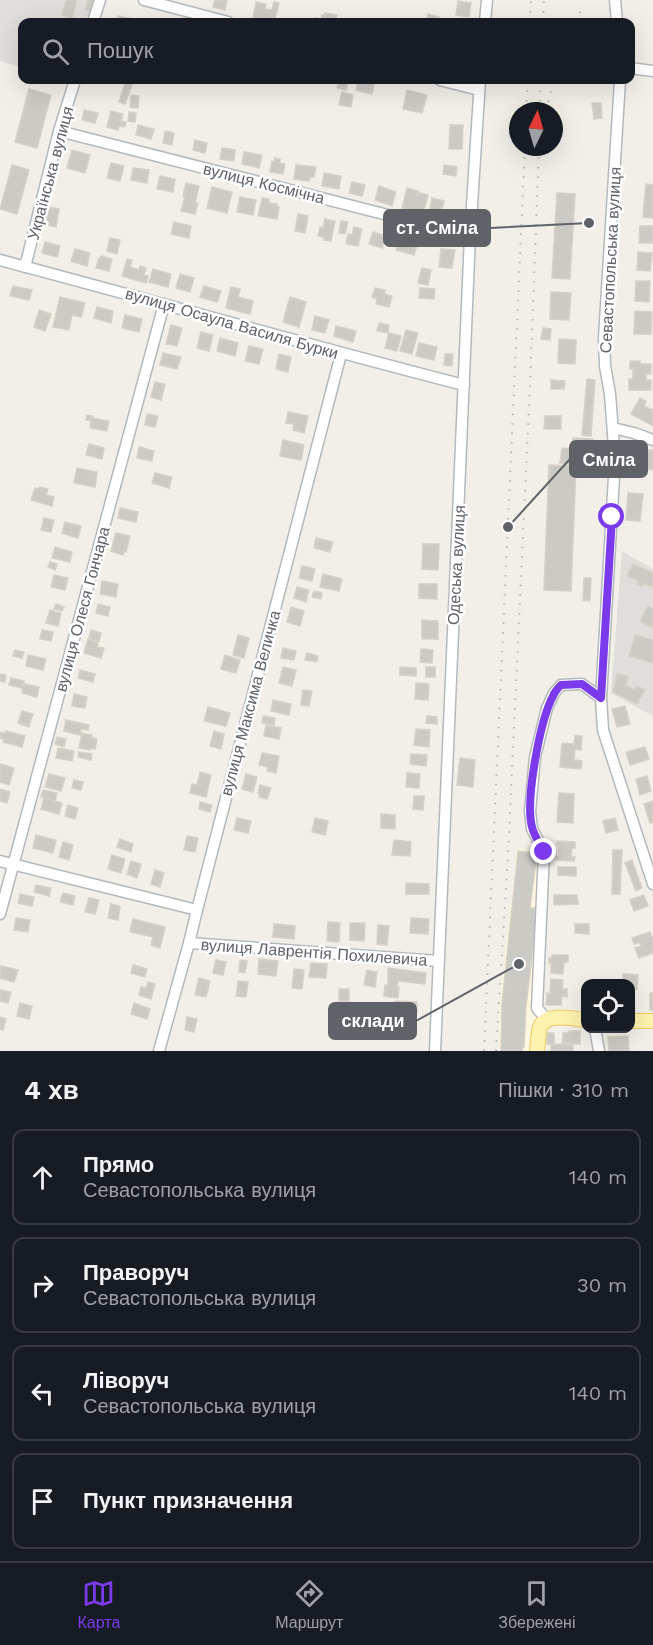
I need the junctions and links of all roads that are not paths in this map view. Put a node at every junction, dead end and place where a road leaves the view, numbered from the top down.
1 (100, 0) edge
2 (144, 0) edge
3 (487, 0) edge
4 (615, 0) edge
5 (94, 18) edge
6 (213, 18) edge
7 (485, 18) edge
8 (617, 18) edge
9 (635, 69) edge
10 (653, 71) edge
11 (74, 84) edge
12 (620, 84) edge
13 (479, 85) edge
14 (59, 131) junction
15 (470, 236) junction
16 (0, 260) edge
17 (25, 267) junction
18 (164, 304) junction
19 (341, 354) junction
20 (464, 385) junction
21 (613, 428) junction
22 (653, 440) edge
23 (601, 698) junction
24 (0, 861) edge
25 (13, 864) junction
26 (653, 884) edge
27 (196, 910) junction
28 (0, 914) edge
29 (189, 943) junction
30 (438, 961) junction
31 (546, 1019) junction
32 (581, 1020) edge
33 (635, 1021) edge
34 (653, 1021) edge
35 (596, 1033) edge
36 (159, 1051) edge
37 (435, 1051) edge
38 (537, 1051) edge
39 (599, 1051) edge

1 - 5 street
2 - 6 street
3 - 7 street
4 - 8 street
9 - 10 street
11 - 14 street, Українська вулиця
12 - 21 street, Севастопольська вулиця
13 - 15 street, Одеська вулиця
14 - 15 street, вулиця Космічна
14 - 17 street, Українська вулиця
15 - 20 street, Одеська вулиця
16 - 17 street, вулиця Осаула Василя Бурки
17 - 18 street, вулиця Осаула Василя Бурки
18 - 19 street, вулиця Осаула Василя Бурки
18 - 25 street, вулиця Олеся Гончара
19 - 20 street, вулиця Осаула Василя Бурки
19 - 27 street, вулиця Максима Величка
20 - 30 street, Одеська вулиця
21 - 22 street
21 - 23 street, Севастопольська вулиця
23 - 26 street, Севастопольська вулиця
23 - 31 street
24 - 25 street
25 - 27 street
25 - 28 street, вулиця Олеся Гончара
27 - 29 street, вулиця Максима Величка
29 - 30 street, вулиця Лаврентія Похилевича
29 - 36 street, вулиця Максима Величка
30 - 37 street, Одеська вулиця
31 - 32 main road
31 - 38 main road
33 - 34 main road
35 - 39 street

